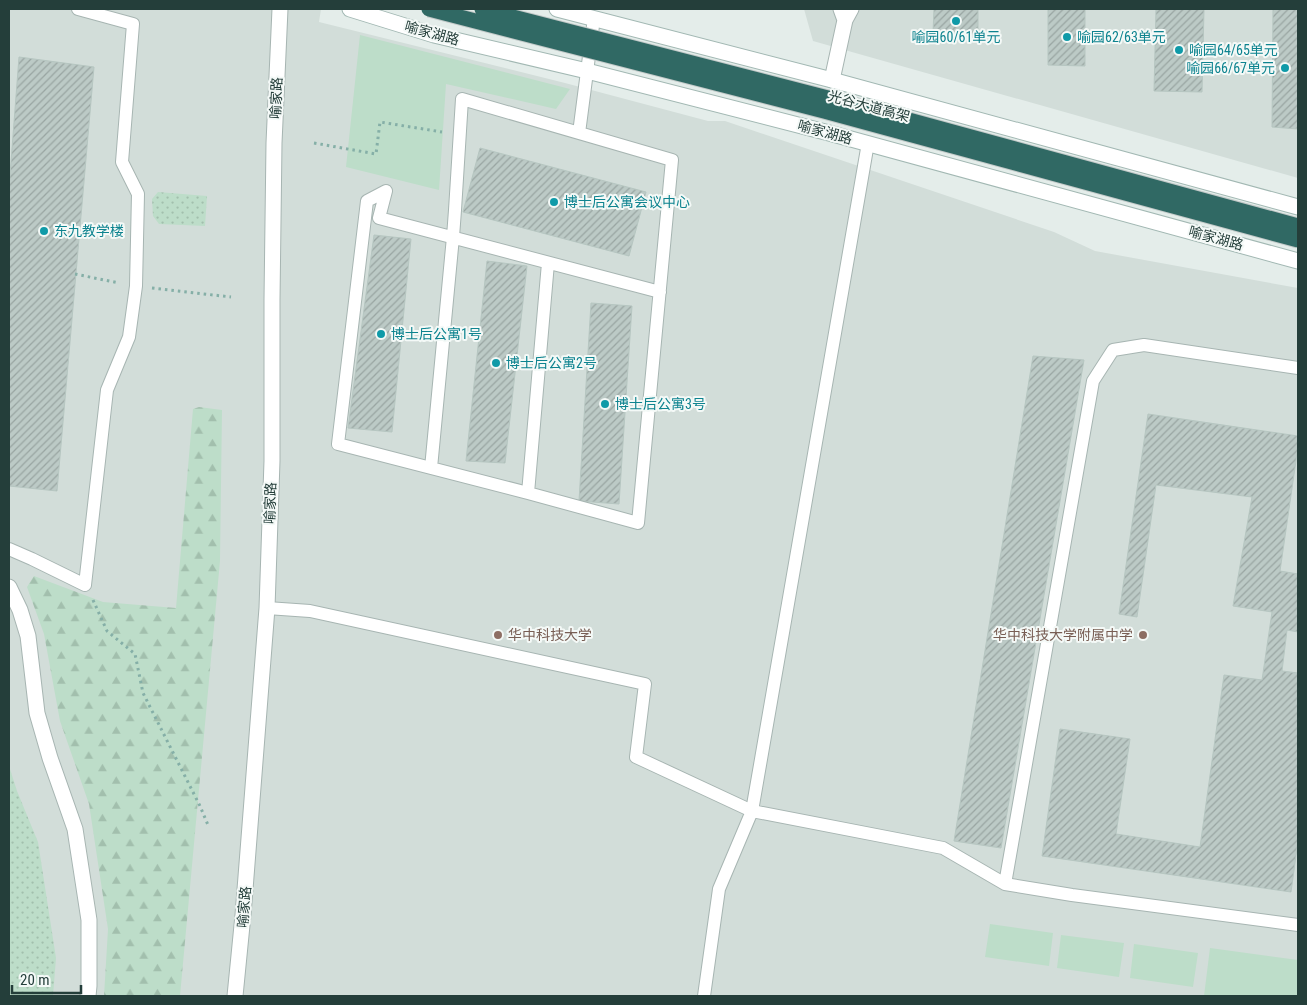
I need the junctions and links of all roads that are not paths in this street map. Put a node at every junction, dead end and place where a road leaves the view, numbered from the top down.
1 (78, 9) edge
2 (280, 9) edge
3 (350, 9) edge
4 (429, 9) edge
5 (482, 9) edge
6 (557, 9) edge
7 (846, 13) edge
8 (594, 18) junction
9 (588, 71) junction
10 (832, 80) junction
11 (580, 133) junction
12 (868, 143) junction
13 (1298, 207) edge
14 (1298, 226) edge
15 (452, 237) junction
16 (1298, 240) edge
17 (1298, 261) edge
18 (548, 263) junction
19 (660, 292) junction
20 (1298, 368) edge
21 (431, 468) junction
22 (528, 493) junction
23 (9, 549) edge
24 (9, 586) edge
25 (267, 608) junction
26 (752, 811) junction
27 (1005, 884) junction
28 (1298, 925) edge
29 (88, 996) edge
30 (235, 996) edge
31 (704, 996) edge

1 - 23 lane
2 - 25 main road, 喻家路
3 - 9 main road, 喻家湖路
4 - 16 highway, 光谷大道高架, bridge
5 - 14 highway, 光谷大道高架, bridge
6 - 8 main road
7 - 10 main road
8 - 9 lane
8 - 10 main road
9 - 11 lane
9 - 12 main road, 喻家湖路
10 - 13 main road
11 - 15 lane
11 - 19 lane
12 - 17 main road, 喻家湖路
12 - 26 lane
15 - 18 lane
15 - 21 lane
15 - 21 lane
18 - 19 lane
18 - 22 lane
19 - 22 lane
20 - 27 lane
21 - 22 lane
24 - 29 main road
25 - 26 lane
25 - 30 main road, 喻家路
26 - 27 lane
26 - 31 lane
27 - 28 lane

